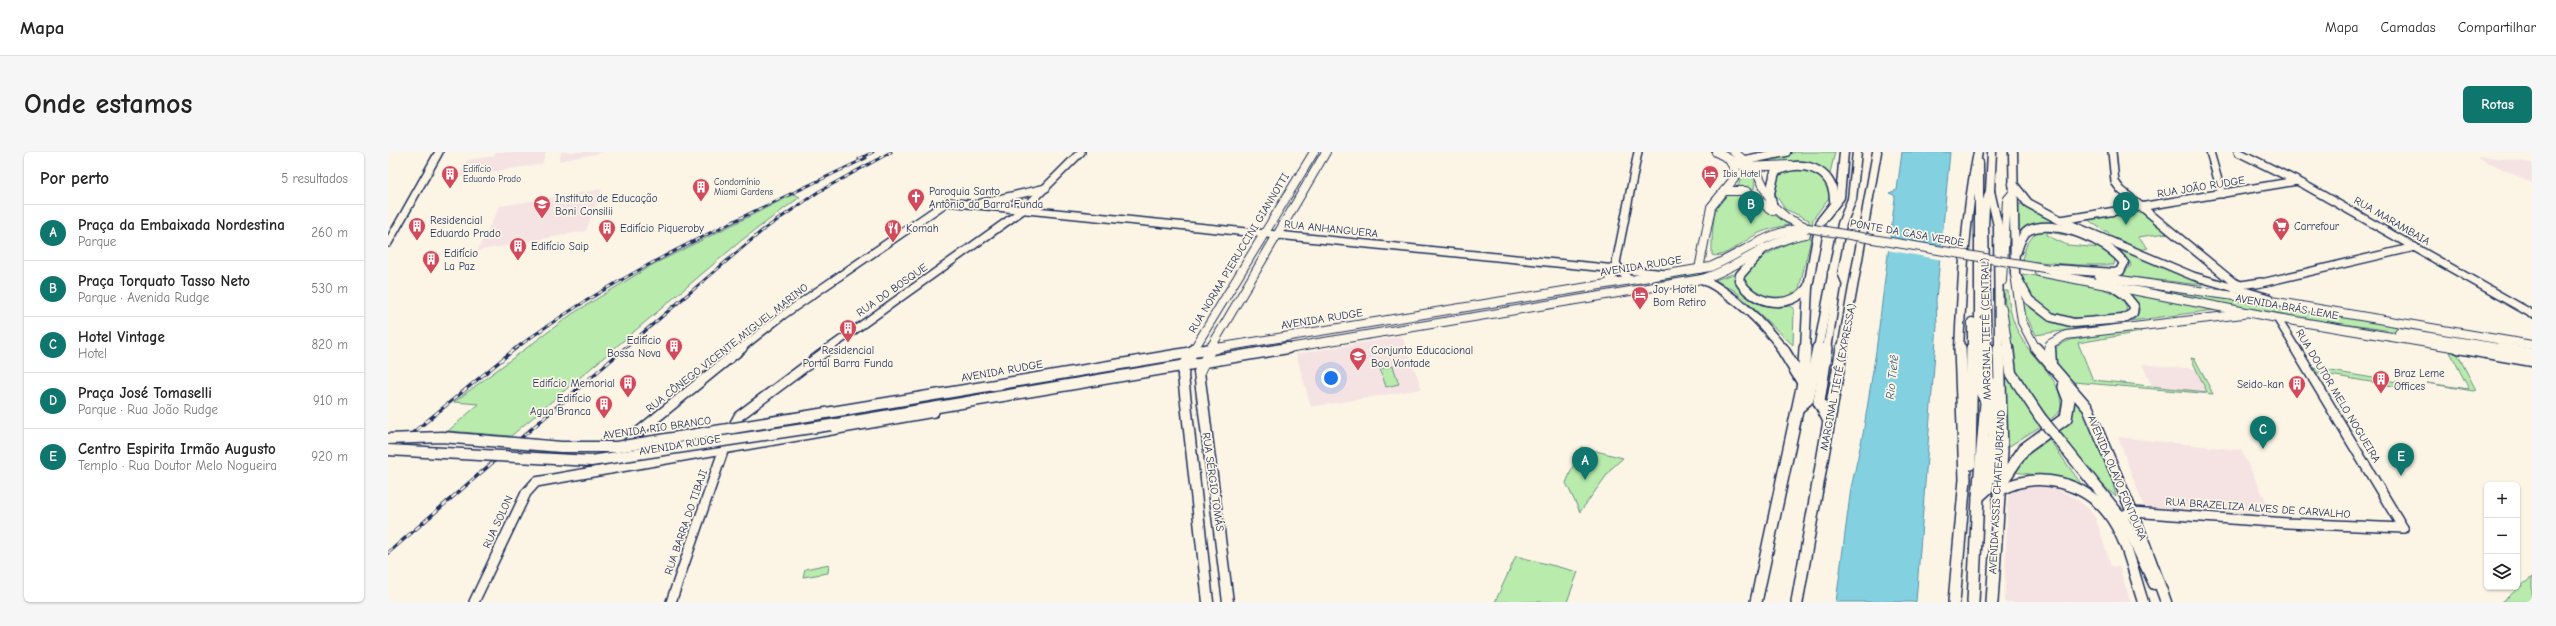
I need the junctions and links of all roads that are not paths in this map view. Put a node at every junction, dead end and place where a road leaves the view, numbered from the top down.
1 (439, 152) edge
2 (1081, 152) edge
3 (1314, 152) edge
4 (1326, 152) edge
5 (1638, 152) edge
6 (1716, 152) edge
7 (1734, 152) edge
8 (1786, 152) edge
9 (1844, 152) edge
10 (1857, 152) edge
11 (1877, 152) edge
12 (1992, 152) edge
13 (1999, 152) edge
14 (2013, 152) edge
15 (2112, 152) edge
16 (2210, 152) edge
17 (2238, 152) edge
18 (1978, 156) edge
19 (1729, 160) junction
20 (1746, 160) junction
21 (1802, 166) junction
22 (1753, 167) junction
23 (1990, 170) junction
24 (2297, 181) junction
25 (2012, 182) junction
26 (1046, 188) junction
27 (1027, 191) junction
28 (1723, 191) junction
29 (1990, 191) junction
30 (2012, 194) junction
31 (2222, 194) junction
32 (1037, 197) junction
33 (947, 202) joint
34 (975, 204) junction
35 (1772, 205) junction
36 (2141, 207) junction
37 (1832, 208) junction
38 (1024, 210) junction
39 (1787, 219) junction
40 (2060, 220) junction
41 (1807, 230) junction
42 (1265, 233) junction
43 (1278, 234) junction
44 (388, 243) edge
45 (2415, 247) junction
46 (1764, 248) junction
47 (2015, 257) junction
48 (1617, 267) junction
49 (1699, 269) junction
50 (2052, 269) junction
51 (2217, 271) junction
52 (2039, 272) joint
53 (1832, 273) junction
54 (1666, 274) junction
55 (2015, 274) junction
56 (1702, 279) junction
57 (1630, 280) junction
58 (2261, 282) junction
59 (1608, 283) junction
60 (2214, 283) junction
61 (2111, 285) junction
62 (1651, 288) junction
63 (1808, 288) junction
64 (2204, 291) junction
65 (2249, 293) junction
66 (1977, 300) junction
67 (2300, 306) junction
68 (2252, 313) junction
69 (2532, 314) edge
70 (2278, 318) junction
71 (2334, 326) junction
72 (2532, 345) edge
73 (1210, 350) junction
74 (1194, 352) junction
75 (2532, 354) edge
76 (1998, 358) junction
77 (2532, 362) edge
78 (1202, 363) junction
79 (2051, 365) junction
80 (1184, 366) junction
81 (1803, 383) junction
82 (2065, 383) junction
83 (963, 403) junction
84 (1987, 403) junction
85 (1799, 407) junction
86 (832, 412) joint
87 (1829, 421) junction
88 (831, 425) joint
89 (388, 439) edge
90 (388, 450) edge
91 (724, 450) junction
92 (610, 469) junction
93 (564, 475) joint
94 (1964, 479) junction
95 (2088, 479) junction
96 (1999, 489) junction
97 (2101, 494) junction
98 (2087, 496) junction
99 (1978, 497) junction
100 (2132, 512) junction
101 (2117, 518) junction
102 (2403, 528) joint
103 (474, 602) edge
104 (671, 602) edge
105 (1208, 602) edge
106 (1228, 602) edge
107 (1756, 602) edge
108 (1797, 602) edge
109 (1954, 602) edge
110 (1973, 602) edge
111 (1992, 602) edge
112 (2143, 602) edge
113 (2166, 602) edge

1 - 44 street
2 - 26 street, RUA DO BOSQUE
3 - 42 main road, RUA NORMA PIERUCCINI GIANNOTTI
4 - 43 main road, RUA NORMA PIERUCCINI GIANNOTTI
5 - 48 street
6 - 19 main road
7 - 20 main road
8 - 20 highway
9 - 37 highway
10 - 53 highway
11 - 87 highway, MARGINAL TIETÊ (EXPRESSA)
12 - 23 highway, MARGINAL TIETÊ (CENTRAL)
13 - 23 highway
14 - 25 highway
15 - 36 street
16 - 31 street
17 - 24 street, RUA MARAMBAIA
18 - 66 highway
18 - 94 highway
19 - 22 main road
19 - 28 main road
20 - 22 main road
21 - 22 main road
21 - 35 highway
21 - 37 highway
22 - 35 main road
23 - 29 highway, MARGINAL TIETÊ (CENTRAL)
24 - 31 street, RUA JOÃO RUDGE
24 - 45 street, RUA MARAMBAIA
25 - 30 highway
25 - 40 highway
26 - 27 street
26 - 32 street, RUA DO BOSQUE
27 - 32 street
27 - 34 street
28 - 39 main road
28 - 49 main road
29 - 76 highway
29 - 84 highway, MARGINAL TIETÊ (CENTRAL)
30 - 47 highway
30 - 95 main road, bridge
31 - 36 street, RUA JOÃO RUDGE
32 - 38 street, RUA DO BOSQUE
33 - 34 street, RUA ANHANGUERA
33 - 92 street, RUA CÔNEGO VICENTE MIGUEL MARINO
34 - 38 street, RUA ANHANGUERA
35 - 39 main road
36 - 40 street, RUA JOÃO RUDGE
36 - 51 street
37 - 63 highway
38 - 42 street, RUA ANHANGUERA
38 - 91 street, RUA DO BOSQUE
39 - 41 main road
40 - 60 street
41 - 46 main road, AVENIDA RUDGE
41 - 49 main road, AVENIDA RUDGE
41 - 50 main road, PONTE DA CASA VERDE, bridge
41 - 52 main road, PONTE DA CASA VERDE
42 - 43 street, RUA ANHANGUERA
42 - 74 main road, RUA NORMA PIERUCCINI GIANNOTTI
43 - 48 street, RUA ANHANGUERA
43 - 73 main road, RUA NORMA PIERUCCINI GIANNOTTI
45 - 58 street
45 - 69 street, RUA MARAMBAIA
46 - 56 main road, AVENIDA RUDGE
46 - 63 highway
47 - 50 highway
47 - 55 highway
48 - 54 street, RUA ANHANGUERA
48 - 57 street
48 - 59 main road
49 - 54 main road, AVENIDA RUDGE
50 - 64 main road, AVENIDA BRÁS LEME
51 - 58 street
51 - 60 street
52 - 61 main road, AVENIDA BRÁS LEME
53 - 85 highway
53 - 87 highway
54 - 57 main road, AVENIDA RUDGE
55 - 61 highway
55 - 79 main road, AVENIDA OLAVO FONTOURA
56 - 62 main road, AVENIDA RUDGE
56 - 81 highway
57 - 59 main road, AVENIDA RUDGE
57 - 62 main road
58 - 65 street
59 - 73 main road, AVENIDA RUDGE
60 - 64 street
60 - 65 street
61 - 68 main road, AVENIDA BRÁS LEME
62 - 78 main road, AVENIDA RUDGE
63 - 81 highway
64 - 67 main road, AVENIDA BRÁS LEME
65 - 67 street
66 - 84 highway
66 - 94 highway
67 - 72 main road, AVENIDA BRÁS LEME
68 - 70 main road, AVENIDA BRÁS LEME
68 - 79 main road
70 - 71 main road, AVENIDA BRÁS LEME
70 - 102 street, RUA DOUTOR MELO NOGUEIRA
71 - 75 main road
71 - 77 main road, AVENIDA BRÁS LEME
73 - 74 main road, AVENIDA RUDGE
73 - 78 main road, RUA NORMA PIERUCCINI GIANNOTTI
74 - 80 main road, RUA NORMA PIERUCCINI GIANNOTTI
74 - 86 main road, AVENIDA RUDGE
76 - 96 highway, AVENIDA ASSIS CHATEAUBRIAND
76 - 99 highway
78 - 80 main road, AVENIDA RUDGE
78 - 106 main road, RUA SÉRGIO TOMÁS
79 - 82 main road, AVENIDA OLAVO FONTOURA
80 - 83 main road, AVENIDA RUDGE
80 - 105 main road, RUA SÉRGIO TOMÁS
81 - 85 highway
82 - 96 highway
82 - 100 main road, AVENIDA OLAVO FONTOURA
83 - 88 main road, AVENIDA RUDGE
83 - 91 street, AVENIDA RUDGE
84 - 99 highway, MARGINAL TIETÊ (CENTRAL)
85 - 107 highway
86 - 89 main road, AVENIDA RIO BRANCO, bridge
87 - 108 highway, MARGINAL TIETÊ (EXPRESSA)
88 - 90 main road, AVENIDA RIO BRANCO, bridge
91 - 92 street, AVENIDA RUDGE
91 - 104 street, RUA BARRA DO TIBAJI
92 - 93 street, AVENIDA RUDGE
93 - 103 street, RUA SOLON
94 - 109 highway
95 - 97 main road
95 - 98 main road
96 - 98 main road, AVENIDA OLAVO FONTOURA
96 - 111 highway, AVENIDA ASSIS CHATEAUBRIAND
97 - 100 main road
97 - 101 main road
98 - 101 main road, AVENIDA OLAVO FONTOURA
99 - 110 highway, MARGINAL TIETÊ (CENTRAL)
100 - 101 street, RUA BRAZELIZA ALVES DE CARVALHO
100 - 102 street, RUA BRAZELIZA ALVES DE CARVALHO
100 - 113 main road, AVENIDA OLAVO FONTOURA
101 - 112 main road, AVENIDA OLAVO FONTOURA
101 - 113 main road

